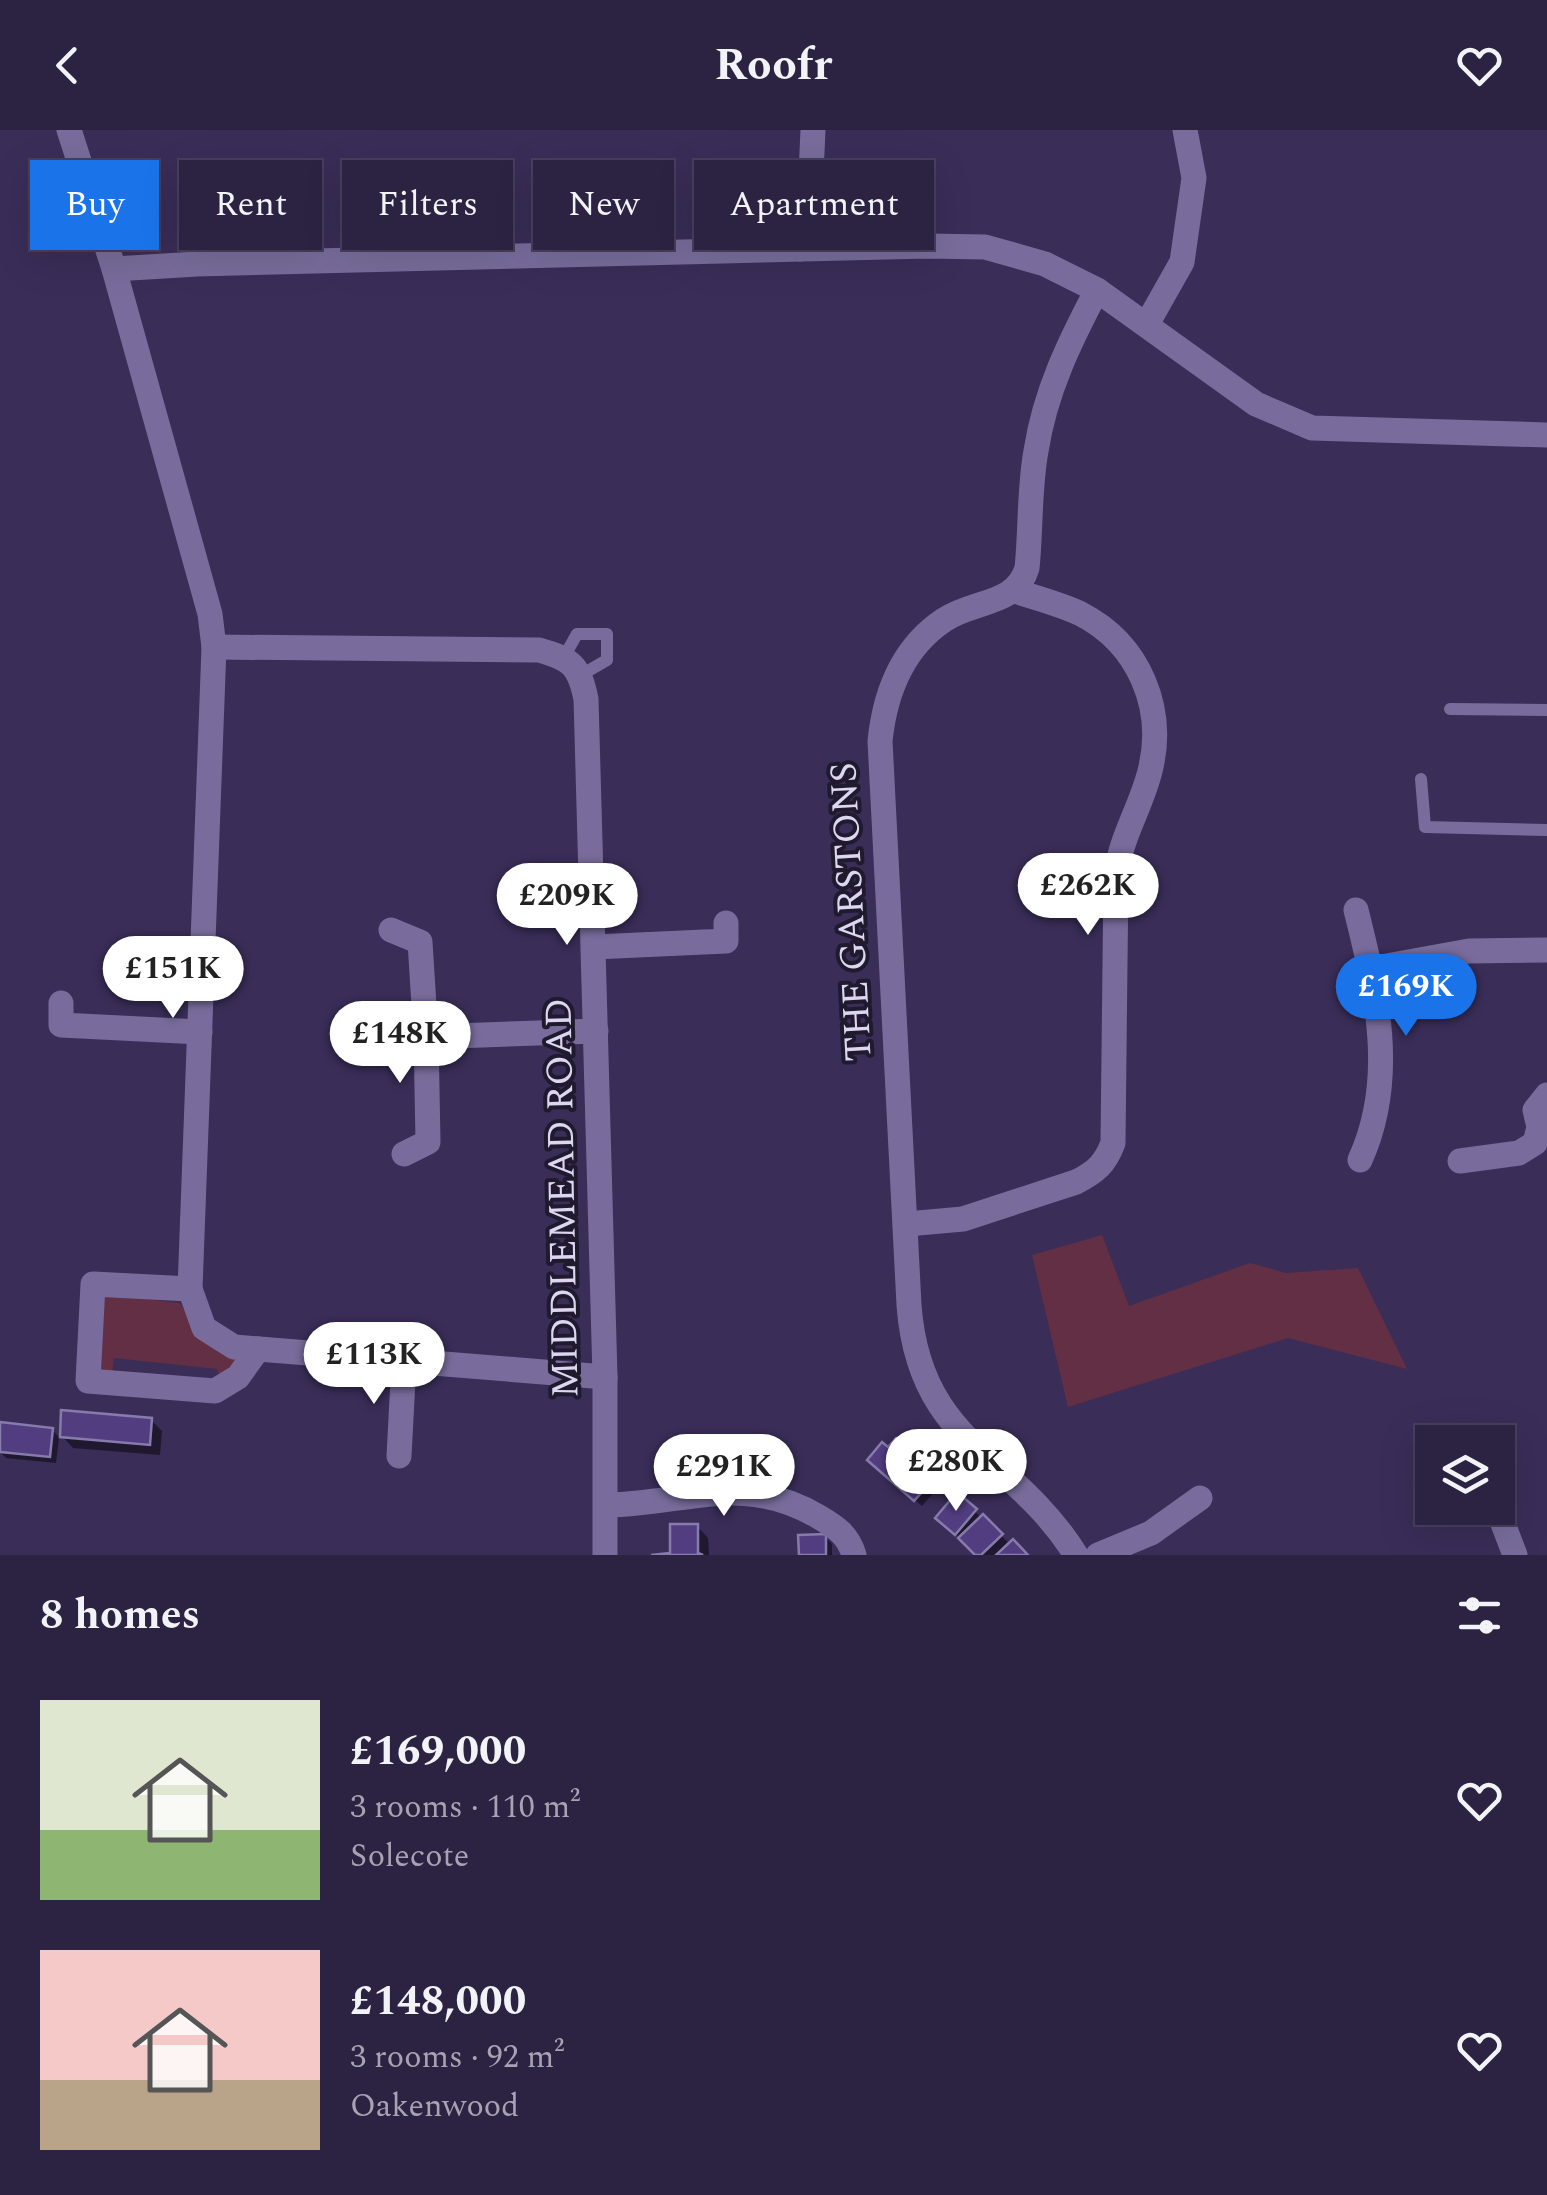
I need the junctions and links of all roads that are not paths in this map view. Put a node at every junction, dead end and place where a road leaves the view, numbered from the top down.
1 (70, 130) edge
2 (813, 130) edge
3 (1184, 130) edge
4 (812, 160) edge
5 (934, 248) edge
6 (760, 250) edge
7 (114, 269) junction
8 (1097, 290) junction
9 (1147, 324) junction
10 (1547, 435) edge
11 (1015, 591) junction
12 (214, 647) junction
13 (1450, 709) dead end
14 (1547, 710) edge
15 (1422, 780) dead end
16 (1547, 830) edge
17 (1356, 910) dead end
18 (726, 923) dead end
19 (391, 930) dead end
20 (594, 947) junction
21 (1547, 950) edge
22 (1370, 969) junction
23 (62, 1003) dead end
24 (596, 1031) junction
25 (200, 1032) junction
26 (426, 1037) junction
27 (1547, 1095) edge
28 (404, 1154) dead end
29 (1360, 1160) dead end
30 (1460, 1161) dead end
31 (908, 1224) junction
32 (190, 1289) junction
33 (258, 1349) junction
34 (404, 1361) junction
35 (605, 1376) junction
36 (399, 1456) dead end
37 (1200, 1498) dead end
38 (606, 1505) junction
39 (1504, 1525) edge
40 (606, 1555) edge
41 (854, 1555) edge
42 (1076, 1555) edge
43 (1098, 1555) edge
44 (1515, 1555) edge

1 - 7 street
2 - 4 street
3 - 9 street
5 - 8 street
6 - 7 street
7 - 12 street
8 - 9 street
8 - 11 street
9 - 10 street
11 - 31 street, THE GARSTONS
11 - 31 street
12 - 20 street, MIDDLEMEAD ROAD
12 - 25 street
13 - 14 lane
15 - 16 lane
17 - 22 street
18 - 20 street
19 - 26 street
20 - 24 street, MIDDLEMEAD ROAD
21 - 22 street
22 - 29 street
23 - 25 street
24 - 26 street
24 - 35 street, MIDDLEMEAD ROAD
25 - 32 street
26 - 28 street
27 - 30 street
31 - 42 street, THE GARSTONS
32 - 33 street
32 - 33 street
33 - 34 street
34 - 35 street
34 - 36 street
35 - 38 street, MIDDLEMEAD ROAD
37 - 43 street
38 - 40 street, MIDDLEMEAD ROAD
38 - 41 street
39 - 44 street

